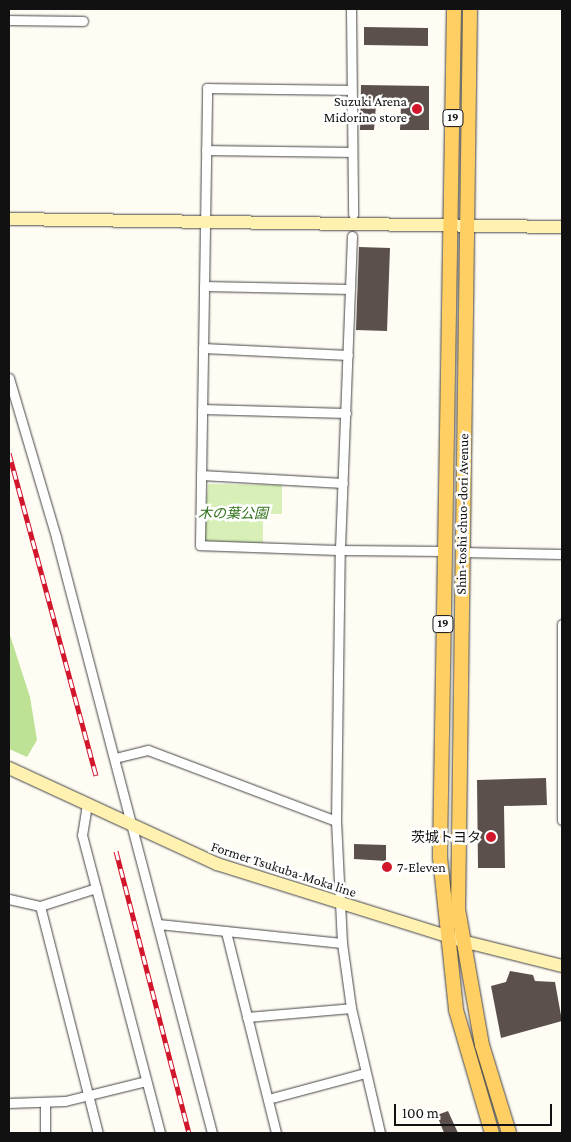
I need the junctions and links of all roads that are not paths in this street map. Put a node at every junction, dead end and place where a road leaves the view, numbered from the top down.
1 (351, 9) edge
2 (454, 9) edge
3 (470, 9) edge
4 (9, 20) edge
5 (83, 21) dead end
6 (351, 90) junction
7 (206, 150) junction
8 (352, 152) junction
9 (353, 214) dead end
10 (9, 219) edge
11 (205, 222) junction
12 (450, 226) junction
13 (469, 226) junction
14 (562, 227) edge
15 (352, 236) dead end
16 (204, 286) junction
17 (350, 289) junction
18 (203, 348) junction
19 (348, 355) junction
20 (9, 378) edge
21 (202, 409) junction
22 (346, 413) junction
23 (201, 475) junction
24 (343, 482) junction
25 (340, 550) junction
26 (444, 551) junction
27 (461, 552) junction
28 (562, 554) edge
29 (562, 624) edge
30 (562, 674) edge
31 (562, 733) edge
32 (115, 758) junction
33 (9, 768) edge
34 (561, 793) edge
35 (87, 804) junction
36 (562, 820) edge
37 (336, 821) junction
38 (132, 825) junction
39 (96, 888) junction
40 (9, 899) edge
41 (339, 903) junction
42 (40, 906) junction
43 (158, 924) junction
44 (226, 932) junction
45 (445, 936) junction
46 (462, 941) junction
47 (342, 943) junction
48 (562, 966) edge
49 (351, 1008) junction
50 (247, 1017) junction
51 (364, 1073) junction
52 (146, 1081) junction
53 (88, 1096) junction
54 (268, 1100) junction
55 (45, 1102) junction
56 (9, 1103) edge
57 (45, 1133) edge
58 (98, 1133) edge
59 (160, 1133) edge
60 (212, 1133) edge
61 (276, 1133) edge
62 (380, 1133) edge
63 (492, 1133) edge
64 (509, 1133) edge

1 - 6 street
2 - 12 main road, Shin-toshi chuo-dori Avenue / 19
3 - 13 main road, Shin-toshi chuo-dori Avenue / 19
4 - 5 street
6 - 7 street
6 - 8 street
7 - 8 street
7 - 11 street
8 - 9 street
10 - 11 street
11 - 12 street
11 - 16 street
12 - 13 street
12 - 26 main road, Shin-toshi chuo-dori Avenue / 19
13 - 14 street
13 - 27 main road, Shin-toshi chuo-dori Avenue / 19
15 - 17 street
16 - 17 street
16 - 18 street
17 - 19 street
18 - 19 street
18 - 21 street
19 - 22 street
20 - 32 street
21 - 22 street
21 - 23 street
22 - 24 street
23 - 24 street
23 - 25 street
24 - 25 street
25 - 26 street
25 - 37 street
26 - 45 main road, Shin-toshi chuo-dori Avenue / 19
27 - 28 street
27 - 46 main road, Shin-toshi chuo-dori Avenue / 19
29 - 30 street
30 - 31 street
31 - 34 street
32 - 37 street
32 - 38 street
33 - 35 street, Former Tsukuba-Moka line
34 - 36 street
35 - 38 street, Former Tsukuba-Moka line
35 - 39 street
37 - 41 street
38 - 41 street, Former Tsukuba-Moka line
38 - 43 street
39 - 42 street
39 - 52 street
40 - 42 street
41 - 45 street, Former Tsukuba-Moka line
41 - 47 street
42 - 53 street
43 - 44 street
43 - 60 street
44 - 47 street
44 - 50 street
45 - 46 street, Former Tsukuba-Moka line
45 - 63 main road, Shin-toshi chuo-dori Avenue / 19
46 - 48 street, Former Tsukuba-Moka line
46 - 64 main road, Shin-toshi chuo-dori Avenue / 19
47 - 49 street
49 - 50 street
49 - 51 street
50 - 54 street
51 - 54 street
51 - 62 street
52 - 53 street
52 - 59 street
53 - 55 street
53 - 58 street
54 - 61 street
55 - 56 street
55 - 57 street

